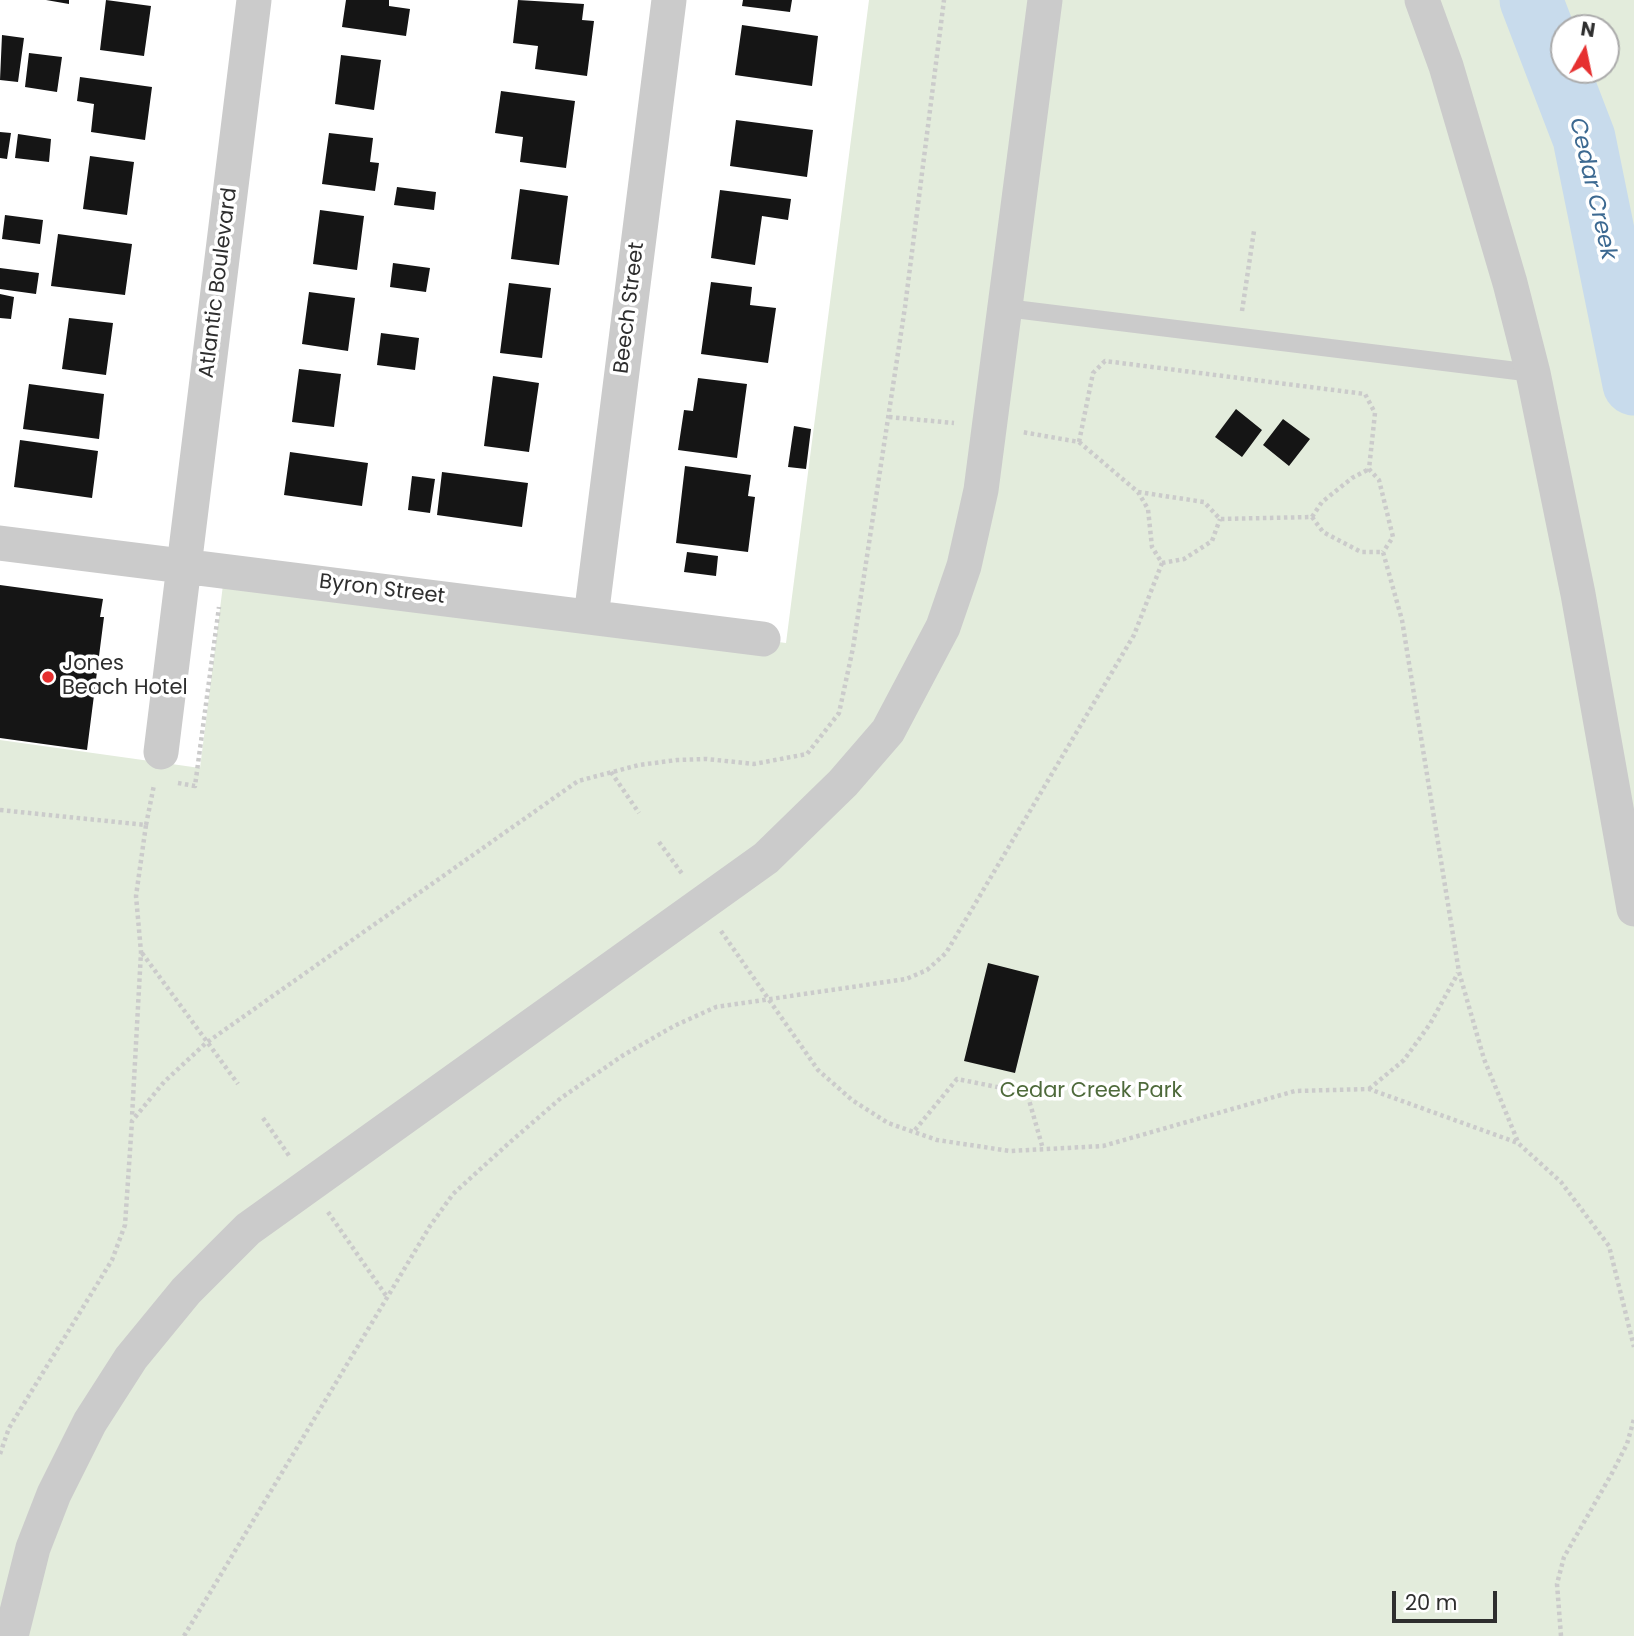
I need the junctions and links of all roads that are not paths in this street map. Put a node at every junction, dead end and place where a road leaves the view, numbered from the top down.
1 (254, 0) edge
2 (669, 0) edge
3 (1045, 0) edge
4 (1422, 0) edge
5 (1006, 308) junction
6 (1533, 373) junction
7 (0, 543) edge
8 (185, 566) junction
9 (591, 617) junction
10 (763, 639) dead end
11 (161, 752) dead end
12 (1634, 909) edge
13 (11, 1636) edge

1 - 8 street, Atlantic Boulevard
2 - 9 street, Beech Street
3 - 5 street
4 - 6 street
5 - 6 lane
5 - 13 street
6 - 12 street
7 - 8 street, Byron Street
8 - 9 street, Byron Street
8 - 11 street, Atlantic Boulevard
9 - 10 street, Byron Street

